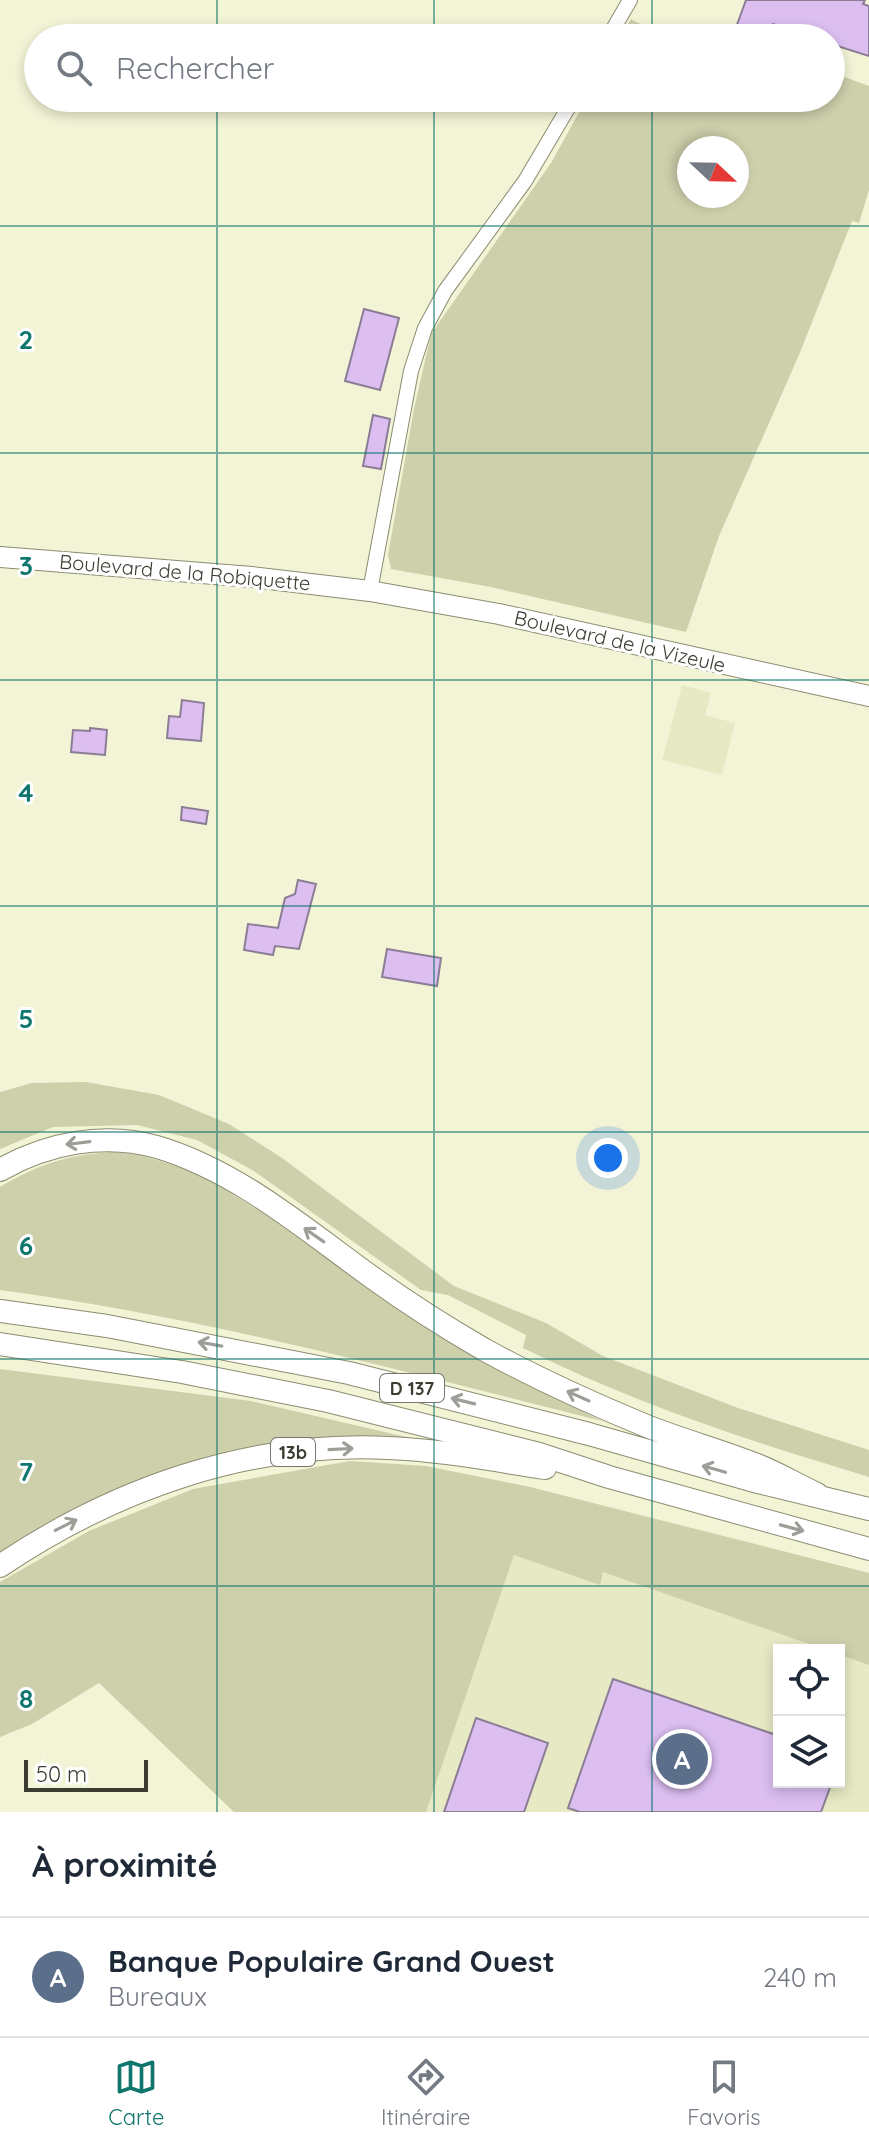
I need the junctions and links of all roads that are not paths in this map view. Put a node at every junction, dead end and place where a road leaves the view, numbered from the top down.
1 (630, 0) edge
2 (616, 24) edge
3 (566, 112) edge
4 (0, 557) edge
5 (370, 591) junction
6 (869, 696) edge
7 (0, 1170) edge
8 (0, 1311) edge
9 (0, 1344) edge
10 (0, 1356) edge
11 (182, 1372) junction
12 (609, 1477) junction
13 (817, 1494) junction
14 (869, 1509) edge
15 (869, 1549) edge
16 (0, 1566) edge

1 - 2 street
3 - 5 street
4 - 5 main road, Boulevard de la Robiquette
5 - 6 main road, Boulevard de la Vizeule
13 -> 7 highway
13 -> 8 highway, D 137
9 - 11 highway, D 137
10 - 11 highway
11 - 12 highway, D 137
12 -> 15 highway, D 137
16 -> 12 highway, 13b
13 - 14 highway, D 137

